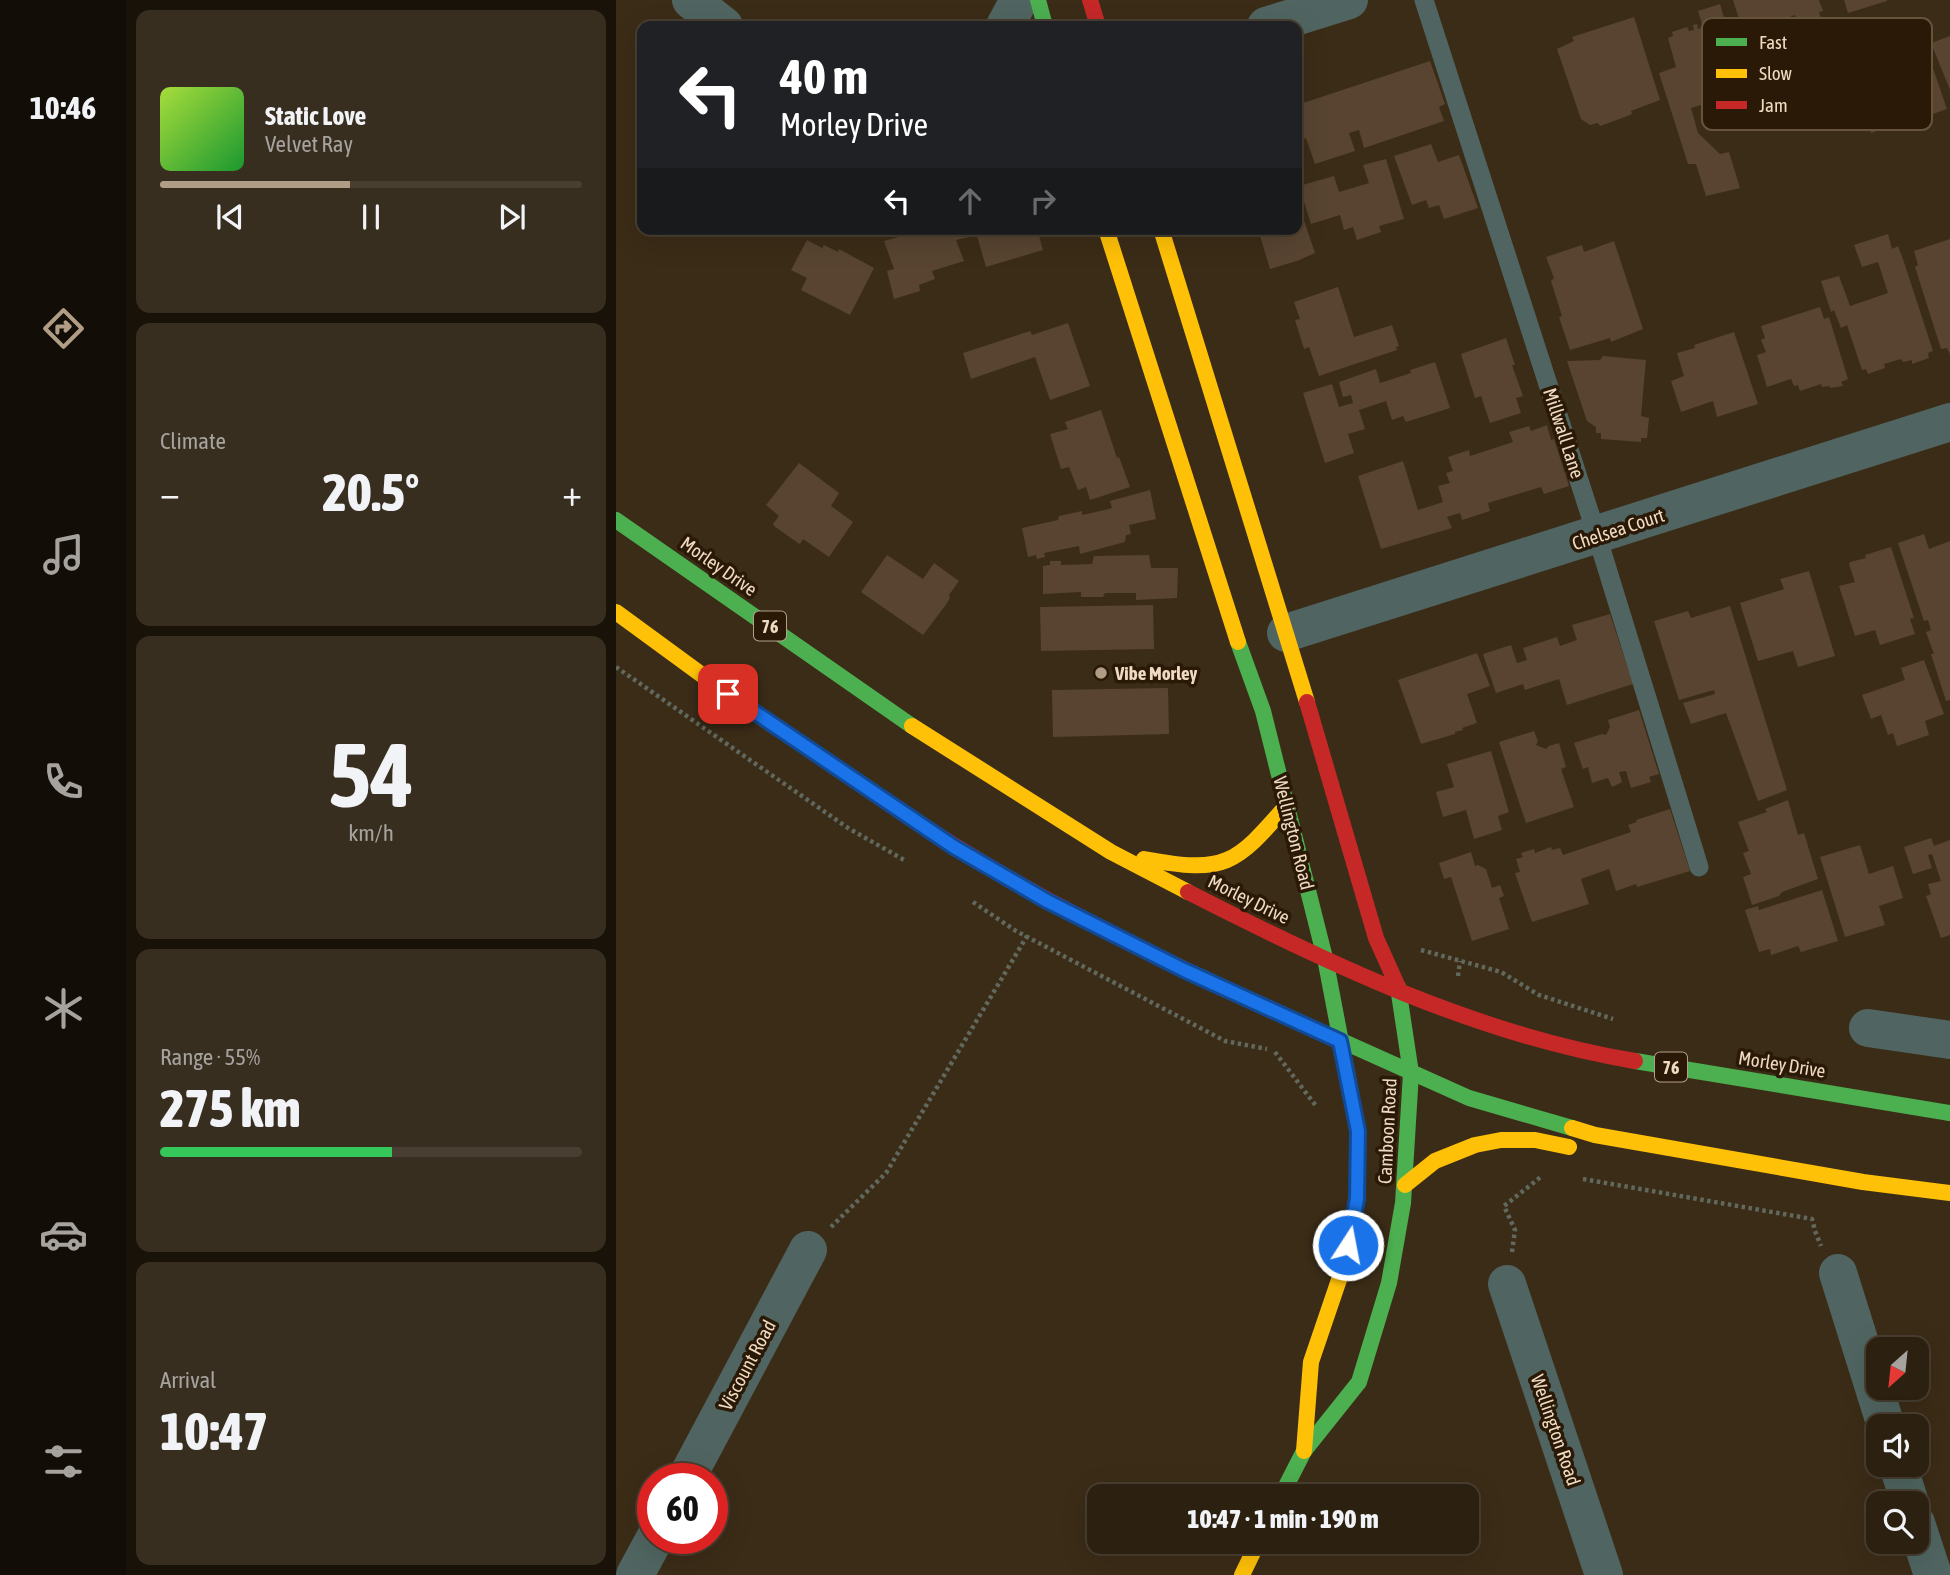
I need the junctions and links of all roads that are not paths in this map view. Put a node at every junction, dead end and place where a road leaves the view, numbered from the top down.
1 (691, 0) edge
2 (1019, 0) edge
3 (1038, 0) edge
4 (1090, 0) edge
5 (1349, 0) edge
6 (1424, 0) edge
7 (718, 21) edge
8 (1007, 21) edge
9 (1044, 21) edge
10 (1096, 21) edge
11 (1282, 21) edge
12 (1108, 235) edge
13 (1163, 235) edge
14 (1950, 422) edge
15 (616, 520) edge
16 (1597, 536) junction
17 (616, 612) edge
18 (1286, 634) junction
19 (1287, 804) junction
20 (1111, 852) junction
21 (1699, 867) dead end
22 (1325, 957) junction
23 (1400, 991) junction
24 (1868, 1028) dead end
25 (1950, 1040) edge
26 (1340, 1041) junction
27 (1412, 1073) junction
28 (1950, 1113) edge
29 (1584, 1150) dead end
30 (1677, 1165) dead end
31 (1863, 1182) junction
32 (1405, 1185) junction
33 (1950, 1193) edge
34 (808, 1250) road end
35 (1838, 1273) road end
36 (1507, 1284) road end
37 (1882, 1414) edge
38 (1304, 1451) junction
39 (695, 1463) edge
40 (1287, 1484) edge
41 (646, 1554) edge
42 (1252, 1554) edge
43 (1926, 1554) edge
44 (635, 1575) edge
45 (1242, 1575) edge
46 (1604, 1575) edge
47 (1933, 1575) edge

1 - 7 street
2 - 8 street
3 - 9 main road
4 - 10 main road
5 - 11 street
6 - 16 lane, Millwall Lane
12 - 19 main road, Wellington Road
13 - 18 main road
14 - 16 street, Chelsea Court
15 - 20 main road, Morley Drive / 76
16 - 18 street, Chelsea Court
16 - 21 lane, Millwall Lane
17 - 26 main road
18 - 23 main road
19 - 20 main road
19 - 22 main road, Wellington Road
20 - 22 main road, Morley Drive / 76
22 - 23 main road, Morley Drive / 76
22 - 26 main road, Wellington Road
23 - 27 main road, Camboon Road
23 - 28 main road, Morley Drive / 76
24 - 25 street
26 - 27 main road
26 - 38 main road, Wellington Road
27 - 31 main road
27 - 32 main road, Camboon Road
29 - 32 main road
30 - 31 main road
31 - 33 main road
32 - 38 main road, Camboon Road
34 - 39 street, Viscount Road
35 - 37 street
36 - 46 street, Wellington Road
38 - 40 main road, Camboon Road
41 - 44 street
42 - 45 main road
43 - 47 street

